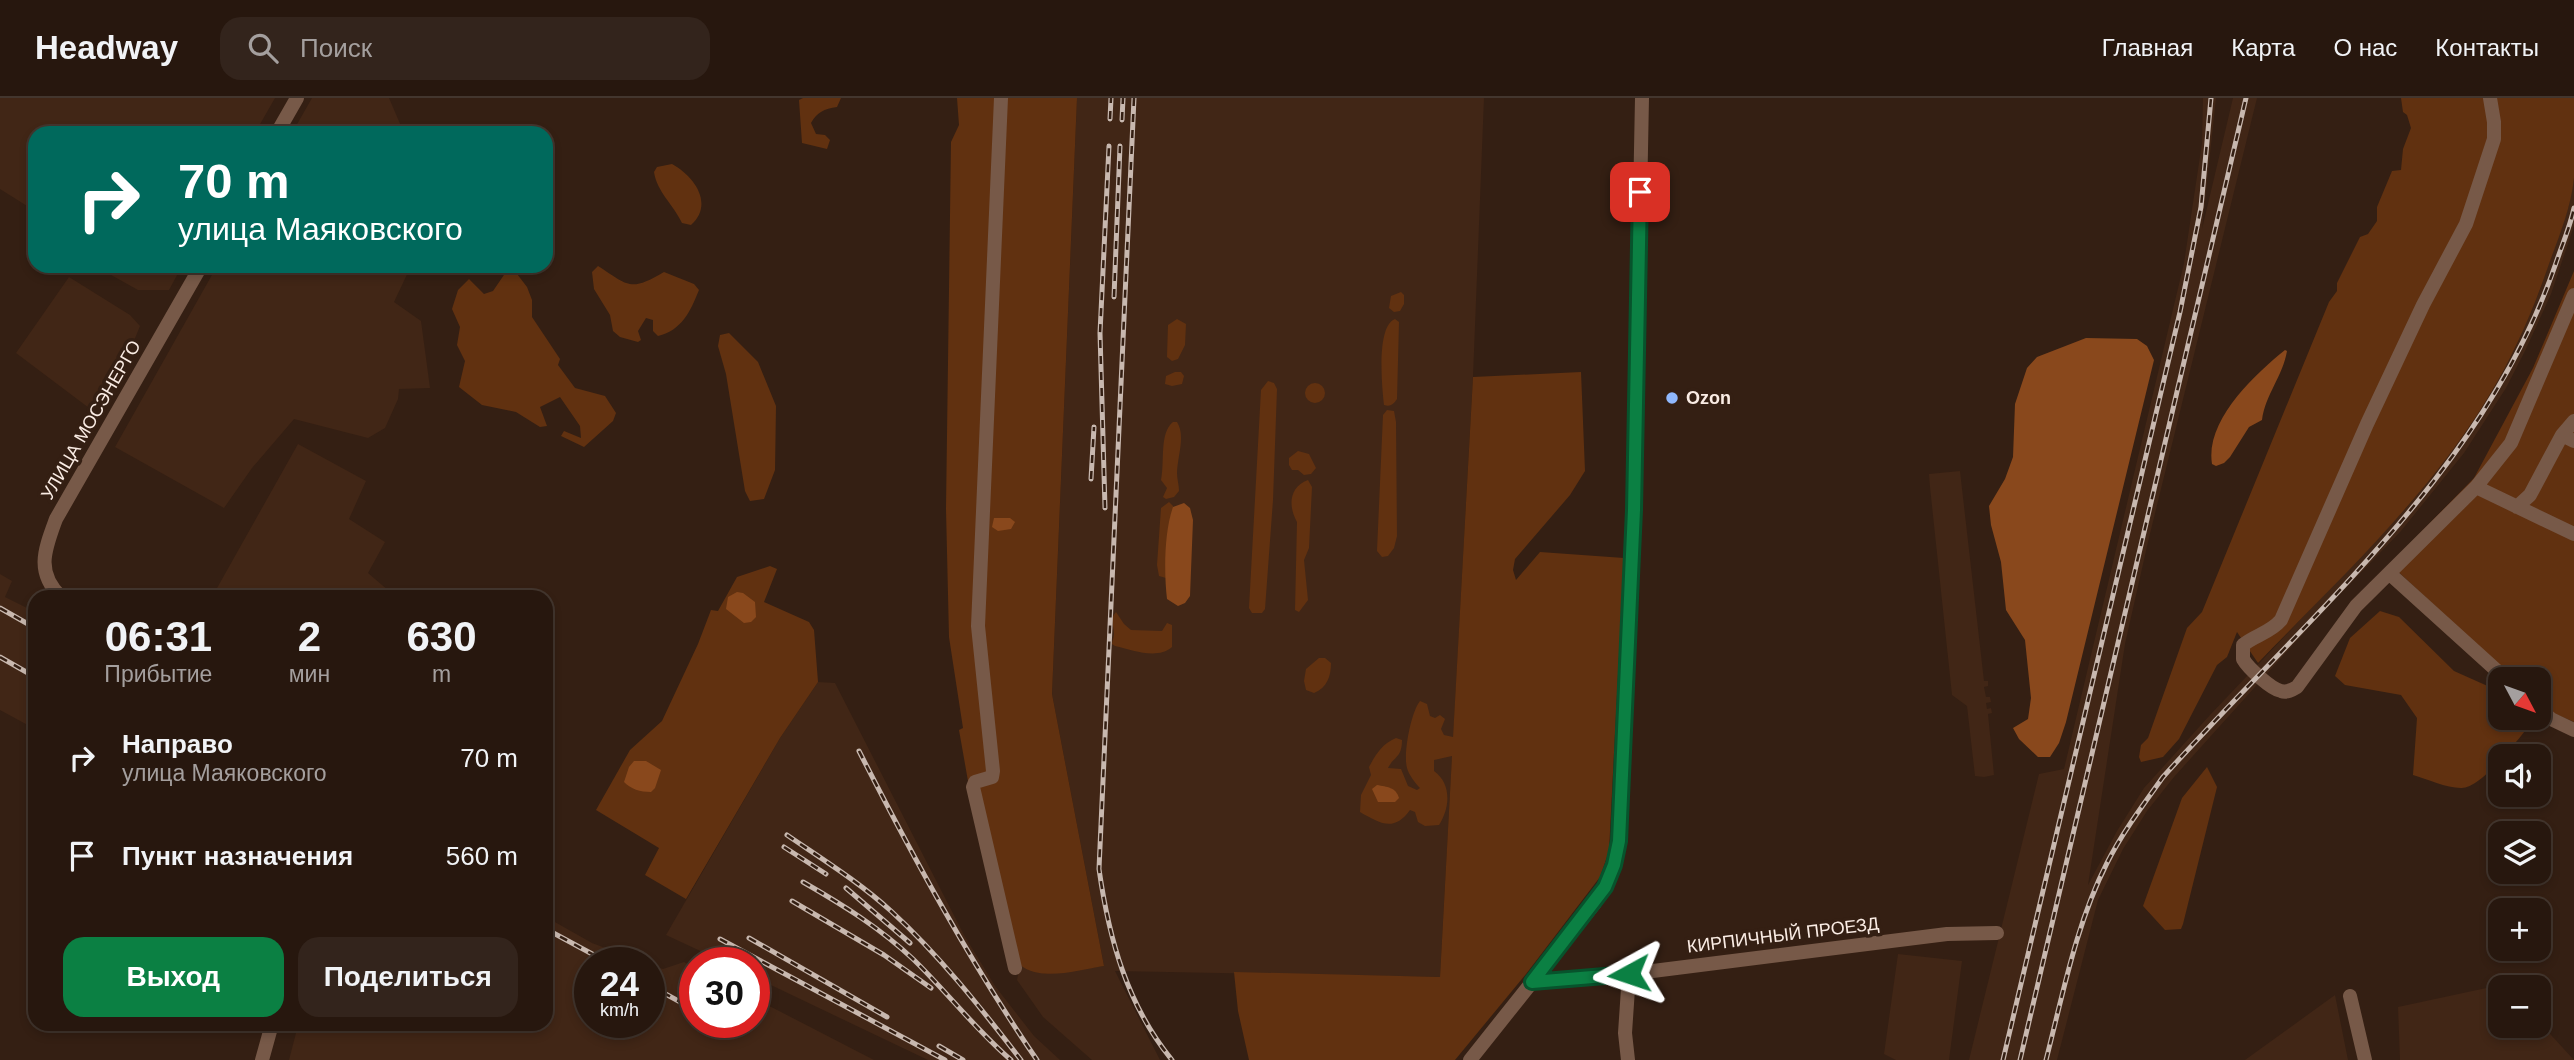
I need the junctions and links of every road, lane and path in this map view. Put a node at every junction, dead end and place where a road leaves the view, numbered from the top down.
1 (297, 98) edge
2 (1001, 98) edge
3 (1642, 98) edge
4 (2490, 98) edge
5 (281, 126) edge
6 (197, 273) edge
7 (2574, 295) edge
8 (2574, 421) edge
9 (2568, 438) edge
10 (2476, 487) junction
11 (2517, 507) junction
12 (2574, 534) edge
13 (2390, 574) junction
14 (54, 590) edge
15 (2493, 667) edge
16 (2552, 719) edge
17 (2574, 730) edge
18 (1997, 933) dead end
19 (1015, 968) dead end
20 (1629, 974) junction
21 (1532, 982) junction
22 (2350, 996) dead end
23 (270, 1031) edge
24 (261, 1060) edge
25 (1470, 1060) edge
26 (1628, 1060) edge
27 (2365, 1060) edge

1 - 5 street
2 - 19 street
3 - 21 street
4 - 13 street
6 - 14 street, УЛИЦА МОСЭНЕРГО
7 - 10 street
8 - 9 street
9 - 11 street
10 - 11 street
10 - 13 street
11 - 12 street
13 - 15 street
16 - 17 street
18 - 20 street, КИРПИЧНЫЙ ПРОЕЗД
20 - 21 street, КИРПИЧНЫЙ ПРОЕЗД
20 - 26 street
21 - 25 street
22 - 27 street
23 - 24 street

